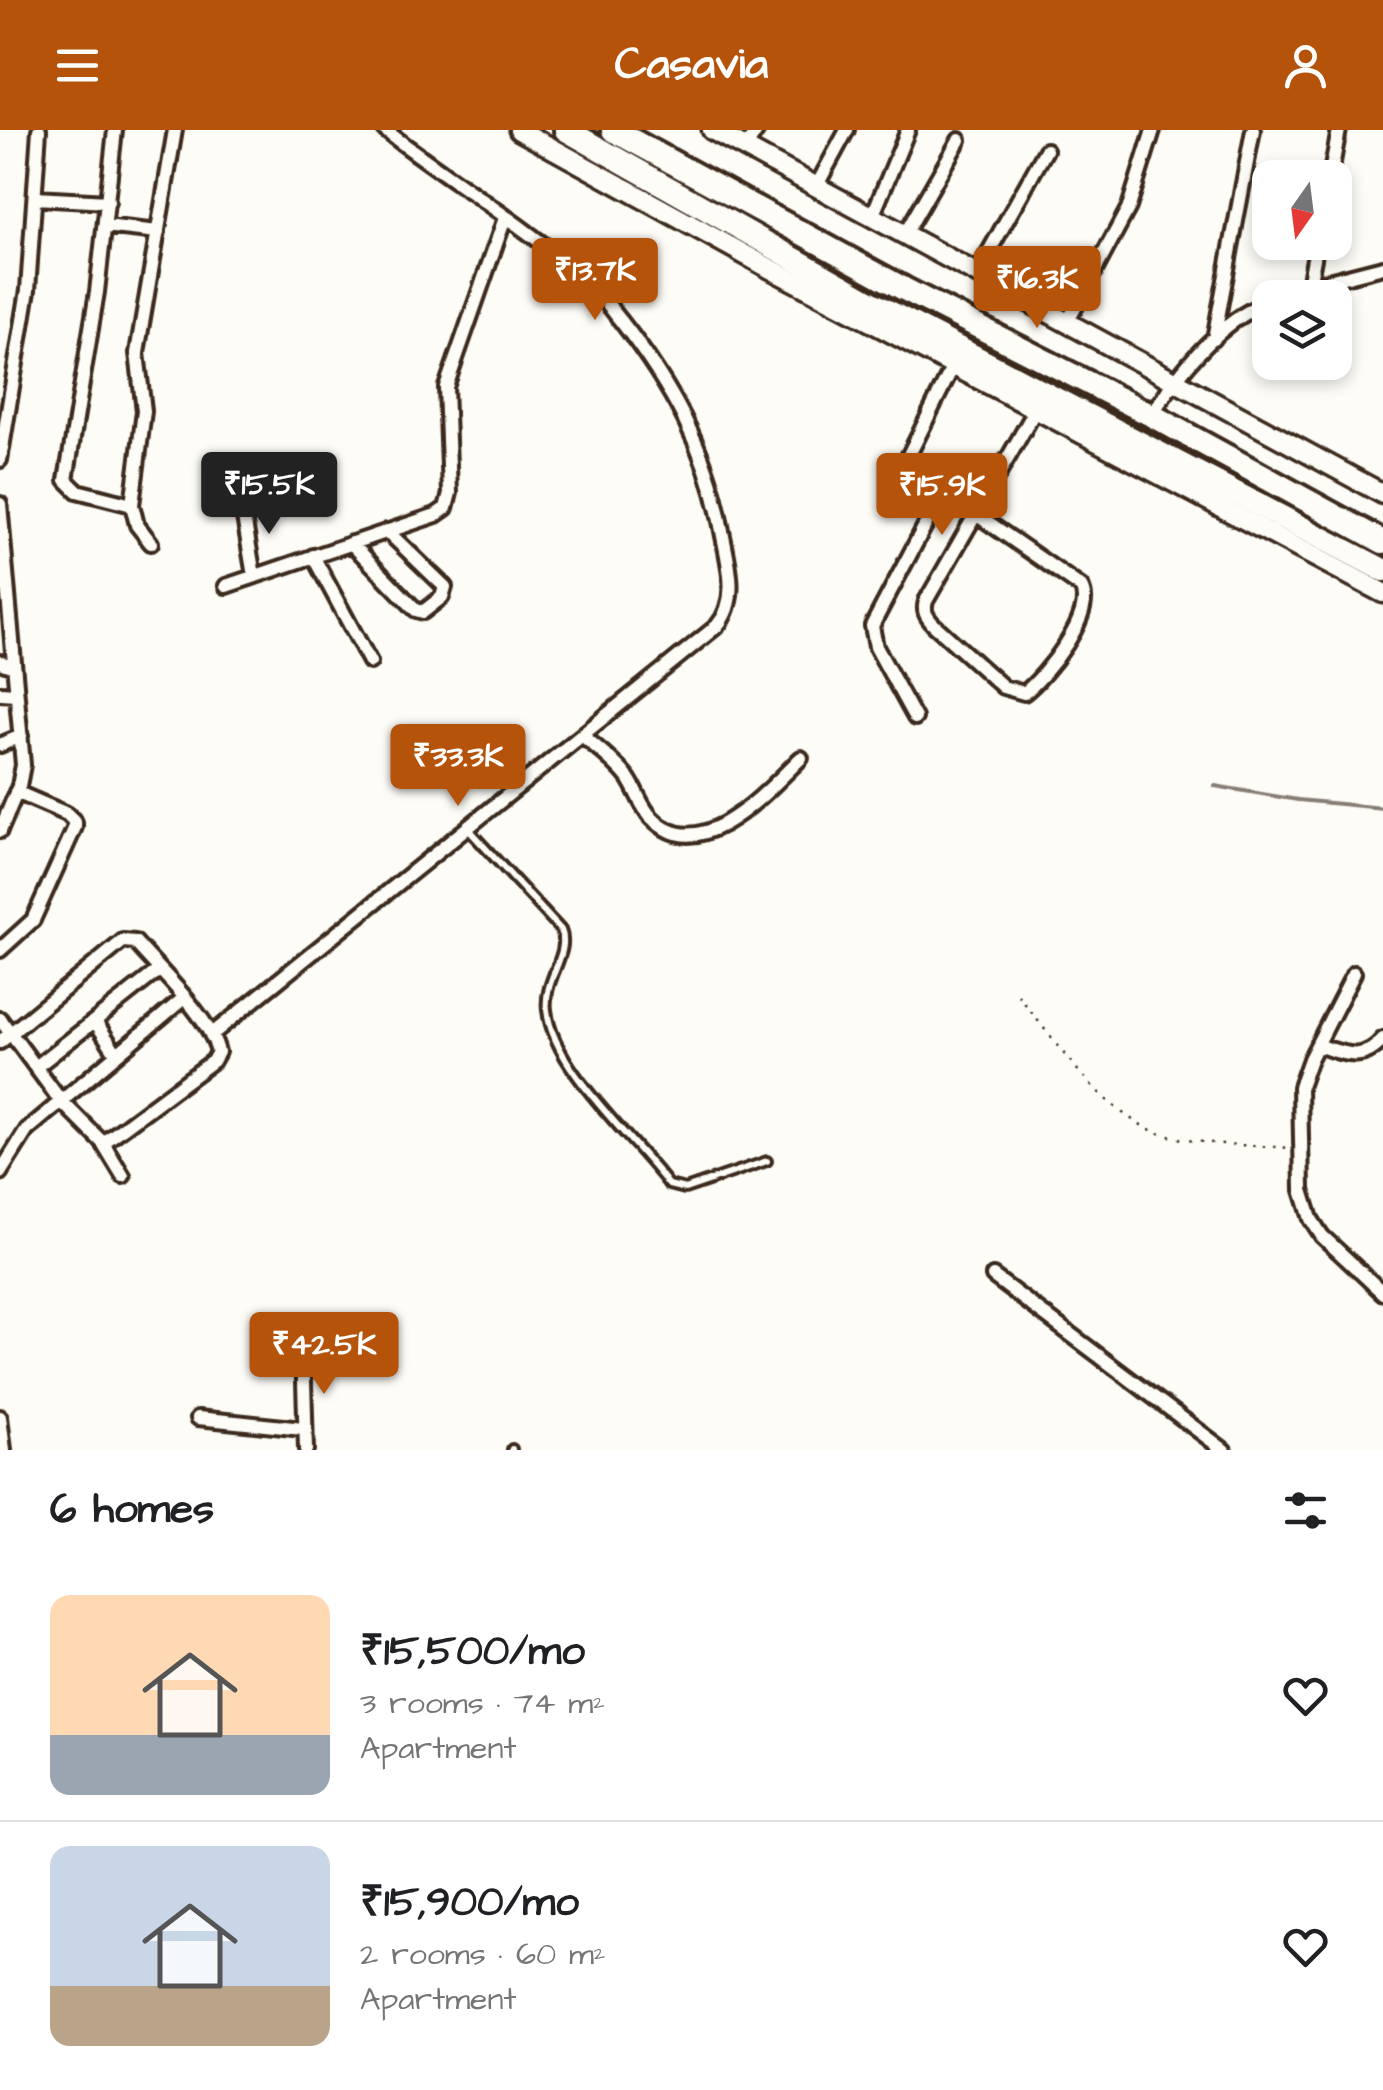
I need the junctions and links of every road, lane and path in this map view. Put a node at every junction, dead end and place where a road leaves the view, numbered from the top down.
1 (39, 130) edge
2 (115, 130) edge
3 (175, 130) edge
4 (385, 130) edge
5 (519, 130) edge
6 (566, 130) edge
7 (612, 130) edge
8 (712, 130) edge
9 (757, 130) edge
10 (848, 130) edge
11 (908, 130) edge
12 (1153, 130) edge
13 (1253, 130) edge
14 (1339, 130) edge
15 (959, 140) dead end
16 (745, 148) junction
17 (1046, 150) dead end
18 (1333, 160) edge
19 (816, 187) junction
20 (34, 198) junction
21 (108, 202) junction
22 (872, 217) junction
23 (506, 218) junction
24 (105, 226) junction
25 (158, 232) junction
26 (905, 234) junction
27 (1383, 268) edge
28 (978, 273) junction
29 (1334, 280) edge
30 (1252, 310) edge
31 (1068, 321) junction
32 (1214, 340) junction
33 (954, 364) junction
34 (1176, 378) junction
35 (1036, 409) junction
36 (1152, 414) junction
37 (0, 460) edge
38 (1383, 494) edge
39 (0, 504) edge
40 (242, 505) dead end
41 (132, 506) junction
42 (976, 514) junction
43 (387, 531) junction
44 (1383, 542) edge
45 (150, 543) dead end
46 (351, 543) junction
47 (314, 556) junction
48 (254, 576) junction
49 (1380, 577) edge
50 (226, 586) dead end
51 (0, 662) edge
52 (370, 662) dead end
53 (14, 667) junction
54 (0, 693) edge
55 (16, 694) junction
56 (915, 718) dead end
57 (582, 735) junction
58 (21, 736) junction
59 (0, 745) edge
60 (800, 758) dead end
61 (16, 792) junction
62 (467, 828) junction
63 (0, 831) edge
64 (0, 950) edge
65 (160, 970) junction
66 (1354, 972) dead end
67 (1018, 995) dead end
68 (184, 998) junction
69 (0, 1020) edge
70 (94, 1021) junction
71 (211, 1035) junction
72 (5, 1037) edge
73 (1383, 1039) edge
74 (1317, 1045) junction
75 (116, 1054) junction
76 (36, 1067) junction
77 (60, 1100) junction
78 (103, 1143) junction
79 (1300, 1150) junction
80 (768, 1161) dead end
81 (0, 1173) edge
82 (124, 1176) dead end
83 (993, 1276) dead end
84 (1383, 1292) edge
85 (303, 1347) dead end
86 (0, 1417) edge
87 (198, 1418) dead end
88 (303, 1429) junction
89 (3, 1448) edge
90 (306, 1450) edge
91 (1224, 1450) edge

1 - 20 street
2 - 21 street
3 - 25 street
4 - 23 street
5 - 33 street
6 - 49 highway
7 - 36 highway
8 - 16 street
9 - 16 street
10 - 19 street
11 - 22 street
12 - 31 street
13 - 32 street
14 - 18 street
15 - 26 street
16 - 19 street
17 - 28 street
19 - 22 street
20 - 21 street
20 - 37 street
21 - 24 street
22 - 26 street
23 - 43 street
23 - 57 street
24 - 25 street
24 - 41 street
25 - 41 street
26 - 28 street
27 - 29 street
28 - 31 street
30 - 32 street
31 - 34 street
32 - 34 street
33 - 35 street
33 - 56 street
34 - 36 street
34 - 38 street
35 - 42 street
35 - 49 street
36 - 44 highway
39 - 53 street
40 - 48 street
41 - 45 street
42 - 42 street
43 - 46 street
43 - 46 street
46 - 47 street
47 - 48 street
47 - 52 street
48 - 50 street
51 - 53 street
53 - 55 street
54 - 55 street
55 - 58 street
57 - 60 street
57 - 62 street
58 - 59 street
58 - 61 street
61 - 63 street
61 - 64 street
62 - 71 street
62 - 80 lane
65 - 68 street
65 - 70 street
65 - 72 street
66 - 74 street
67 - 79 path
68 - 71 street
68 - 75 street
69 - 72 street
70 - 75 street
70 - 76 street
71 - 78 street
72 - 76 street
73 - 74 street
74 - 79 street
75 - 77 street
76 - 77 street
77 - 78 street
77 - 81 street
78 - 82 street
79 - 84 street
83 - 91 street
85 - 88 street
86 - 89 street
87 - 88 street
88 - 90 street

